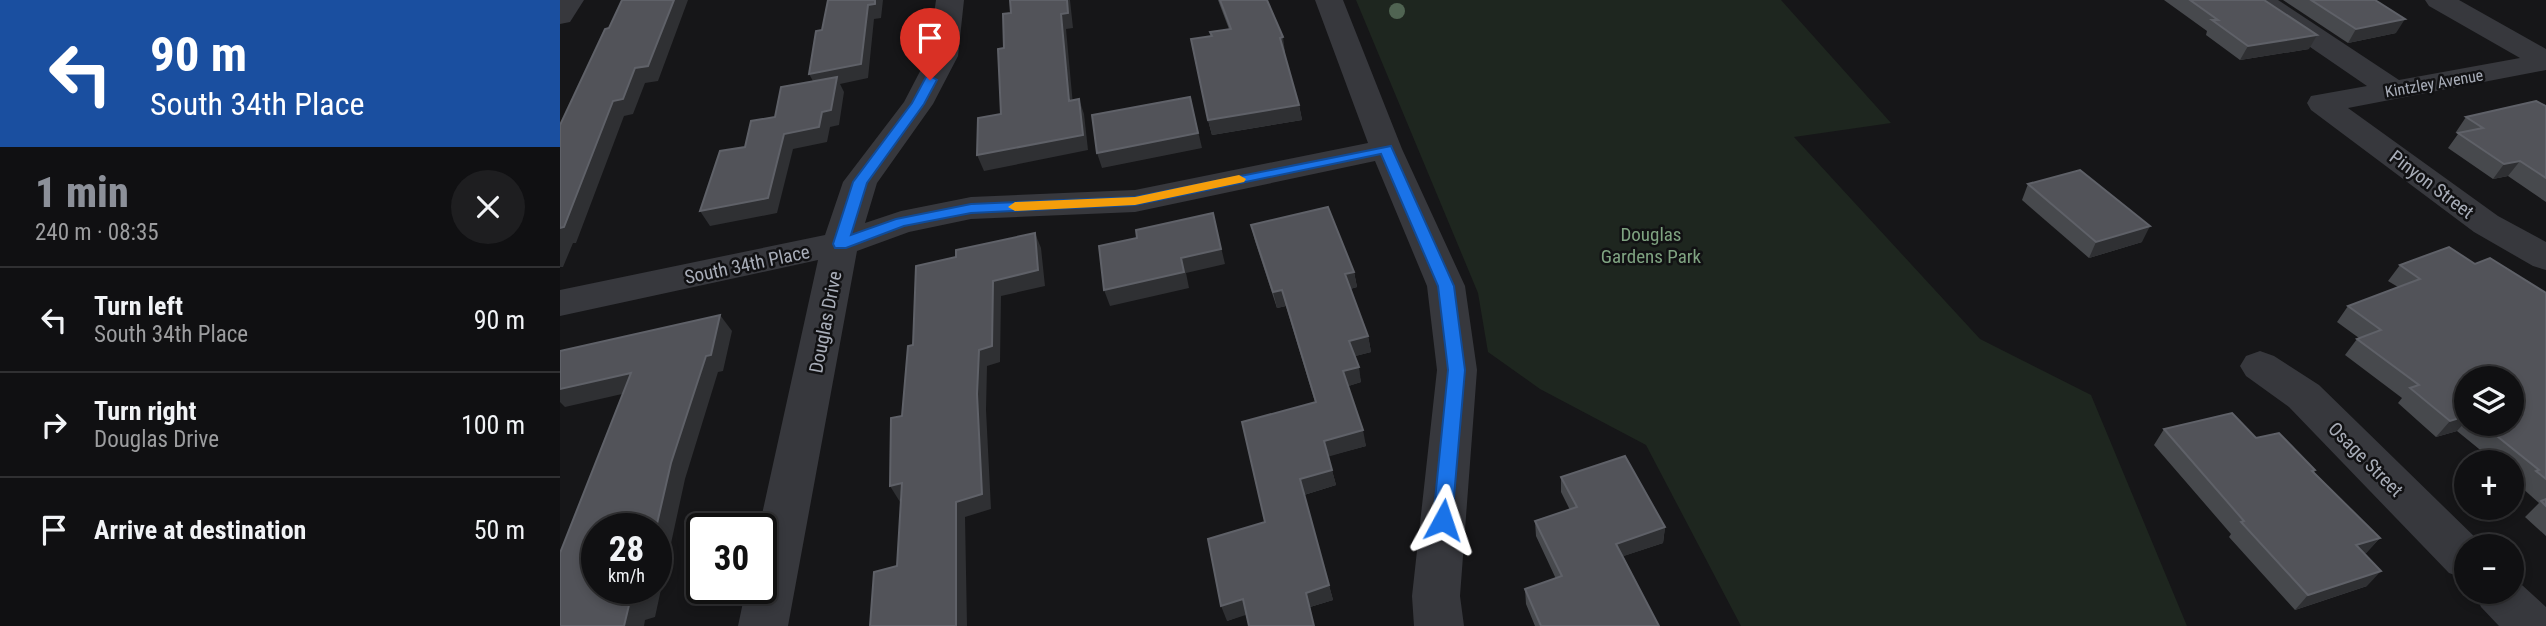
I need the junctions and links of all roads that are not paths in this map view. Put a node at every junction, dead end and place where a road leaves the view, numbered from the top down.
1 (570, 0) edge
2 (950, 0) edge
3 (1329, 0) edge
4 (2260, 0) edge
5 (2439, 0) edge
6 (560, 16) edge
7 (2546, 61) edge
8 (2393, 90) junction
9 (2322, 103) joint
10 (1386, 149) junction
11 (840, 244) junction
12 (2546, 258) edge
13 (560, 303) edge
14 (2260, 366) dead end
15 (2454, 547) edge
16 (2510, 604) edge
17 (763, 626) edge
18 (1439, 626) edge
19 (2532, 626) edge

1 - 6 street
2 - 11 street, Douglas Drive
3 - 10 street
4 - 8 street
5 - 7 street
7 - 8 street, Kintzley Avenue
8 - 9 street, Kintzley Avenue
9 - 12 street, Pinyon Street
10 - 11 street, South 34th Place
10 - 18 street
11 - 13 street, South 34th Place
11 - 17 street, Douglas Drive
14 - 15 street, Osage Street
16 - 19 street

